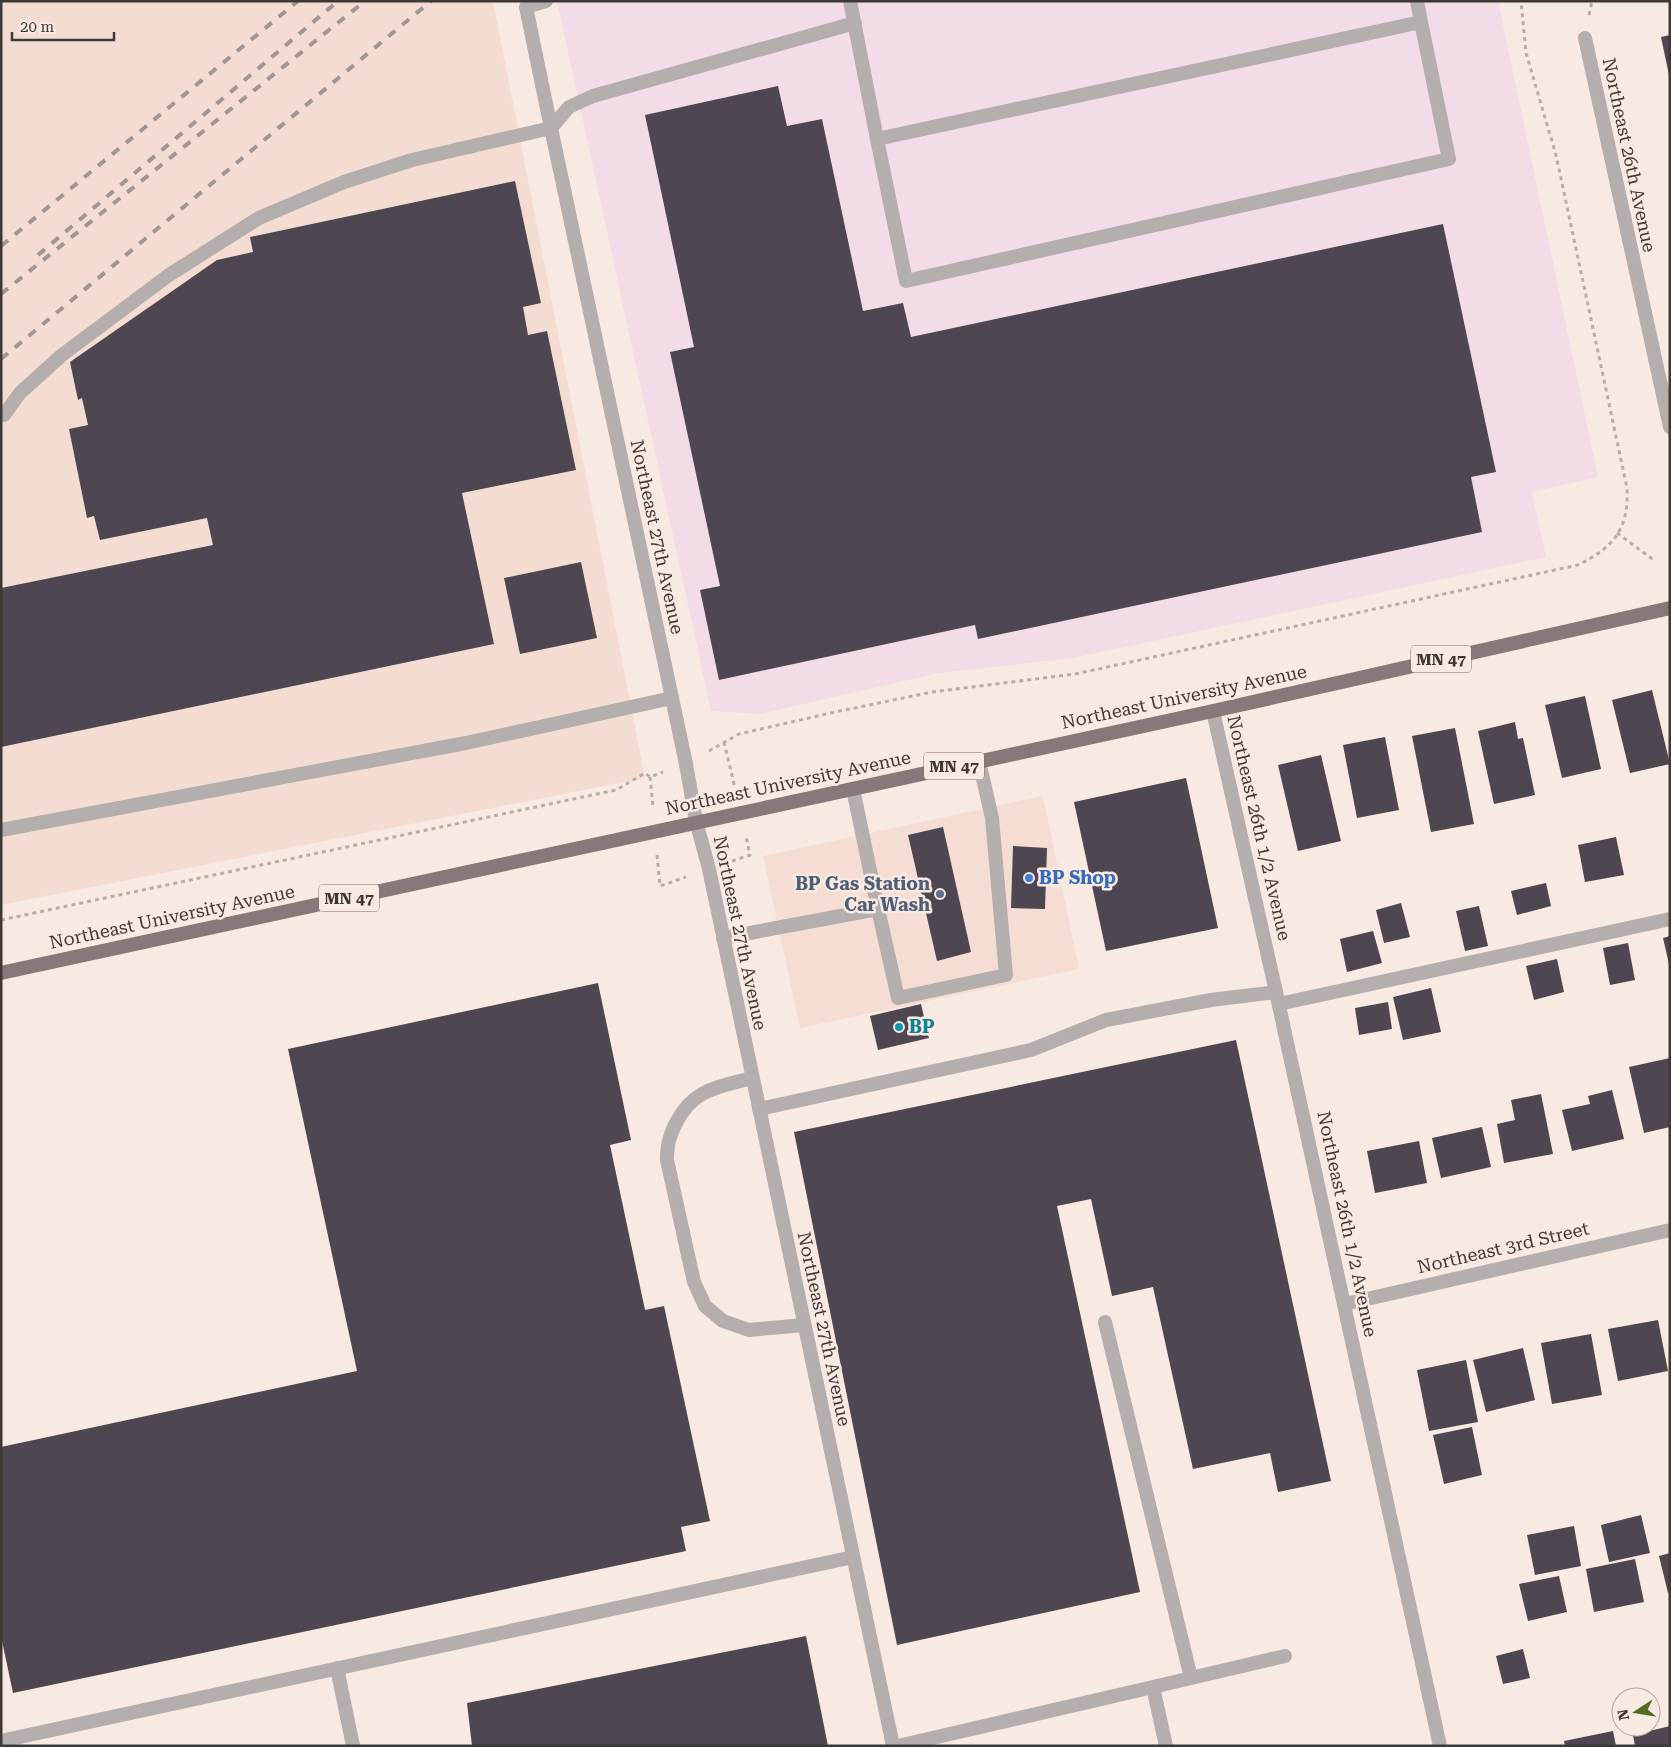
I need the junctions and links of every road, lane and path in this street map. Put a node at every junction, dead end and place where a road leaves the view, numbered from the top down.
1 (546, 1) edge
2 (850, 1) edge
3 (1416, 1) edge
4 (1521, 1) edge
5 (1421, 22) junction
6 (854, 23) junction
7 (1584, 38) dead end
8 (551, 128) junction
9 (877, 139) junction
10 (1666, 389) edge
11 (4, 415) dead end
12 (1670, 428) edge
13 (1618, 533) junction
14 (1655, 561) dead end
15 (1670, 608) edge
16 (672, 698) junction
17 (1213, 710) junction
18 (724, 742) dead end
19 (979, 760) junction
20 (650, 777) dead end
21 (853, 788) junction
22 (696, 821) junction
23 (1, 830) edge
24 (878, 910) junction
25 (1670, 919) edge
26 (1, 920) edge
27 (723, 938) junction
28 (1, 973) edge
29 (1278, 998) junction
30 (752, 1078) junction
31 (759, 1109) junction
32 (1670, 1230) edge
33 (1345, 1304) junction
34 (1104, 1322) dead end
35 (804, 1324) junction
36 (853, 1557) junction
37 (1285, 1656) dead end
38 (337, 1668) junction
39 (1191, 1678) junction
40 (1153, 1687) junction
41 (1, 1741) edge
42 (353, 1746) edge
43 (893, 1746) edge
44 (898, 1746) edge
45 (1166, 1746) edge
46 (1440, 1746) edge

1 - 8 street, Northeast 27th Avenue
2 - 6 street
3 - 5 street
4 - 13 path
5 - 9 street
5 - 9 street
6 - 8 street
6 - 9 street
7 - 10 street, Northeast 26th Avenue
8 - 11 street
8 - 16 street, Northeast 27th Avenue
10 - 12 street, Northeast 26th Avenue
13 - 14 path
13 - 18 path
15 - 17 main road, Northeast University Avenue / MN 47
16 - 22 street, Northeast 27th Avenue
16 - 23 street
17 - 19 main road, Northeast University Avenue / MN 47
17 - 29 street, Northeast 26th 1/2 Avenue
19 - 21 main road, Northeast University Avenue / MN 47
19 - 24 street
20 - 26 path
21 - 22 main road, Northeast University Avenue / MN 47
21 - 24 street
22 - 27 street, Northeast 27th Avenue
22 - 28 main road, Northeast University Avenue / MN 47
24 - 27 street
25 - 29 street
27 - 30 street, Northeast 27th Avenue
29 - 31 street
29 - 33 street, Northeast 26th 1/2 Avenue
30 - 31 street, Northeast 27th Avenue
30 - 35 street
31 - 35 street, Northeast 27th Avenue
32 - 33 street, Northeast 3rd Street
33 - 46 street, Northeast 26th 1/2 Avenue
34 - 39 street
35 - 36 street, Northeast 27th Avenue
36 - 38 street
36 - 43 street, Northeast 27th Avenue
37 - 39 street
38 - 41 street
38 - 42 street
39 - 40 street
40 - 44 street
40 - 45 street

